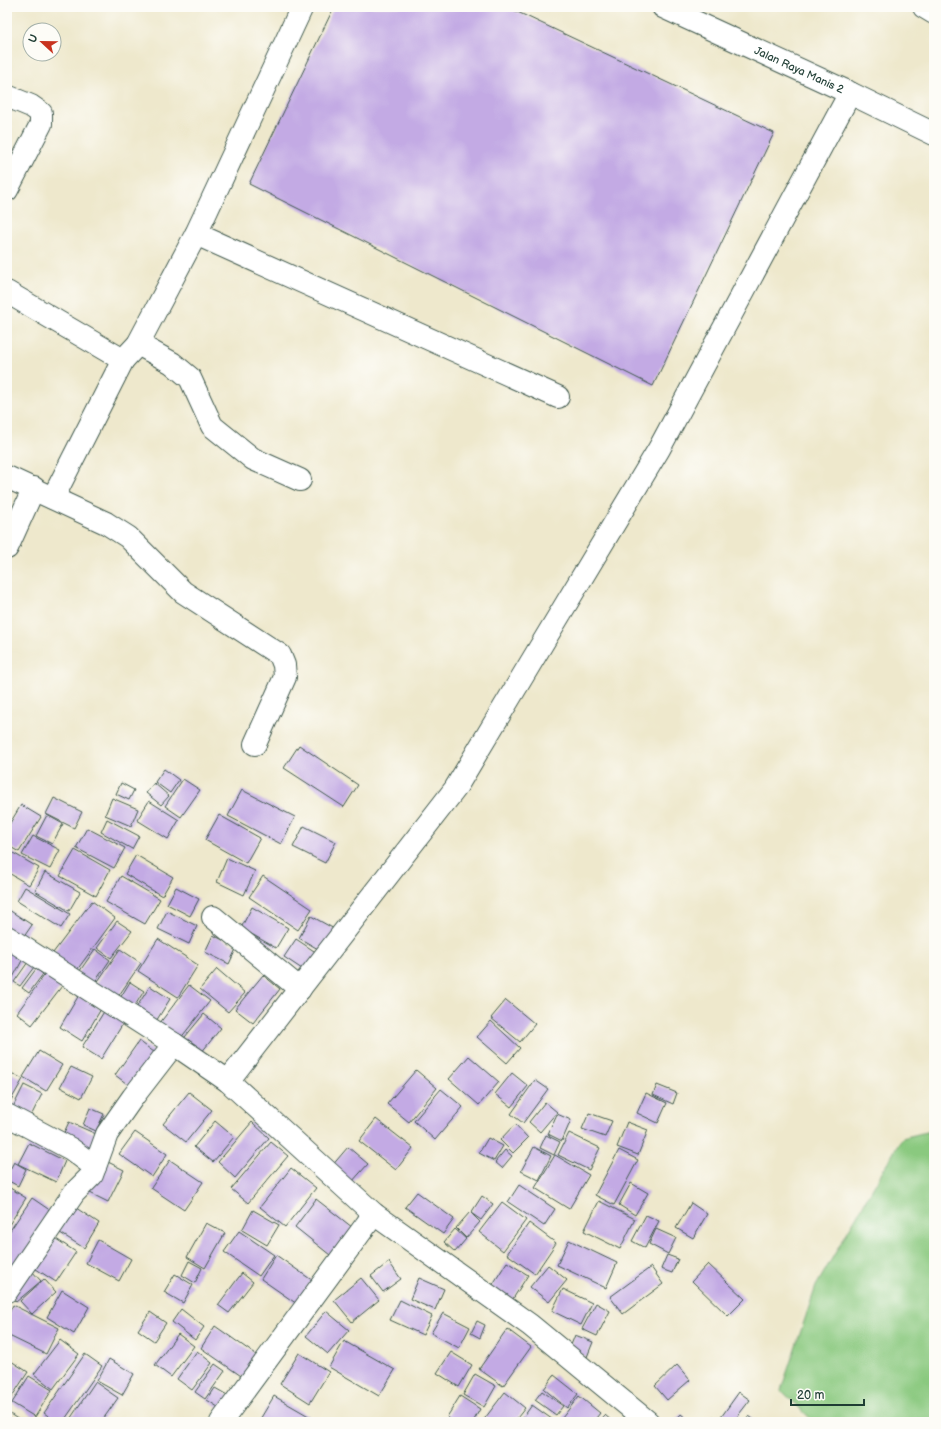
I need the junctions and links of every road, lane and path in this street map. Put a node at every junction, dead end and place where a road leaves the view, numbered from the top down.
1 (302, 7) edge
2 (663, 7) edge
3 (924, 7) edge
4 (934, 13) edge
5 (850, 93) junction
6 (7, 96) edge
7 (934, 134) edge
8 (7, 190) edge
9 (196, 234) junction
10 (7, 292) edge
11 (138, 344) junction
12 (123, 360) junction
13 (558, 397) dead end
14 (7, 477) edge
15 (300, 480) dead end
16 (34, 488) junction
17 (53, 498) junction
18 (7, 548) edge
19 (255, 744) dead end
20 (213, 916) dead end
21 (7, 937) edge
22 (300, 989) junction
23 (174, 1044) junction
24 (228, 1081) junction
25 (7, 1115) edge
26 (95, 1167) junction
27 (374, 1214) junction
28 (7, 1290) edge
29 (221, 1422) edge
30 (648, 1422) edge

1 - 9 street
2 - 5 street, Jalan Raya Manis 2
3 - 4 street
5 - 7 street, Jalan Raya Manis 2
5 - 22 street
6 - 8 street
9 - 11 street
9 - 13 street
10 - 12 street
11 - 12 street
11 - 15 street
12 - 17 street
14 - 16 street
16 - 17 street
16 - 18 street
17 - 19 street
20 - 22 street
21 - 23 street
22 - 24 street
23 - 24 street
23 - 26 street
24 - 27 street
25 - 26 street
26 - 28 street
27 - 29 street
27 - 30 street

